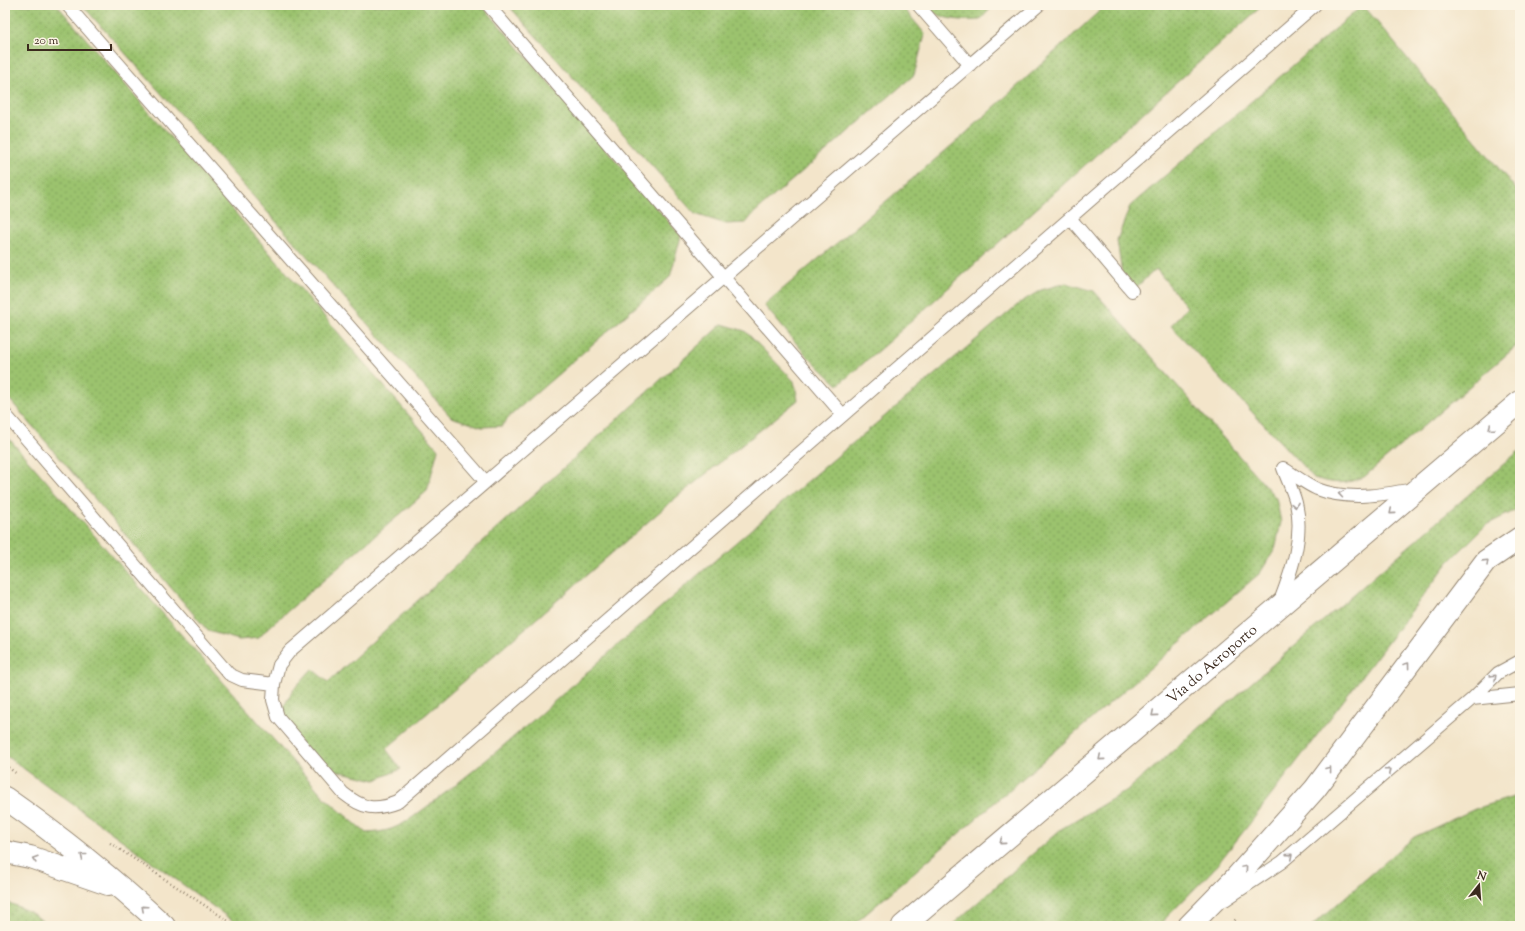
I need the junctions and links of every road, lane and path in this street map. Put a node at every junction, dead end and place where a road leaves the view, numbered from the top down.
1 (67, 5) edge
2 (488, 5) edge
3 (918, 5) edge
4 (1039, 5) edge
5 (1316, 5) edge
6 (970, 65) junction
7 (1070, 218) junction
8 (723, 277) junction
9 (1132, 291) dead end
10 (1520, 402) edge
11 (5, 414) edge
12 (843, 415) junction
13 (486, 482) junction
14 (1421, 488) junction
15 (1520, 538) edge
16 (1277, 610) junction
17 (1520, 661) edge
18 (274, 684) junction
19 (1520, 694) edge
20 (1472, 699) junction
21 (5, 765) edge
22 (23, 779) dead end
23 (5, 798) edge
24 (108, 842) dead end
25 (5, 852) edge
26 (125, 890) junction
27 (1194, 922) edge
28 (164, 926) edge
29 (236, 926) edge
30 (903, 926) edge

1 - 13 lane
2 - 8 lane
3 - 6 lane
4 - 6 lane
5 - 7 lane
6 - 8 lane
7 - 9 lane
7 - 12 lane
8 - 12 lane
8 - 13 lane
10 -> 14 street, Via do Aeroporto
11 - 18 lane
12 - 18 lane
13 - 18 lane
14 -> 16 street, Via do Aeroporto
14 -> 16 lane
27 -> 15 street
16 -> 30 street, Via do Aeroporto
20 -> 17 lane
19 - 20 lane
27 -> 20 lane
21 - 22 path
26 -> 23 street
24 - 29 path
26 -> 25 street
28 -> 26 street

